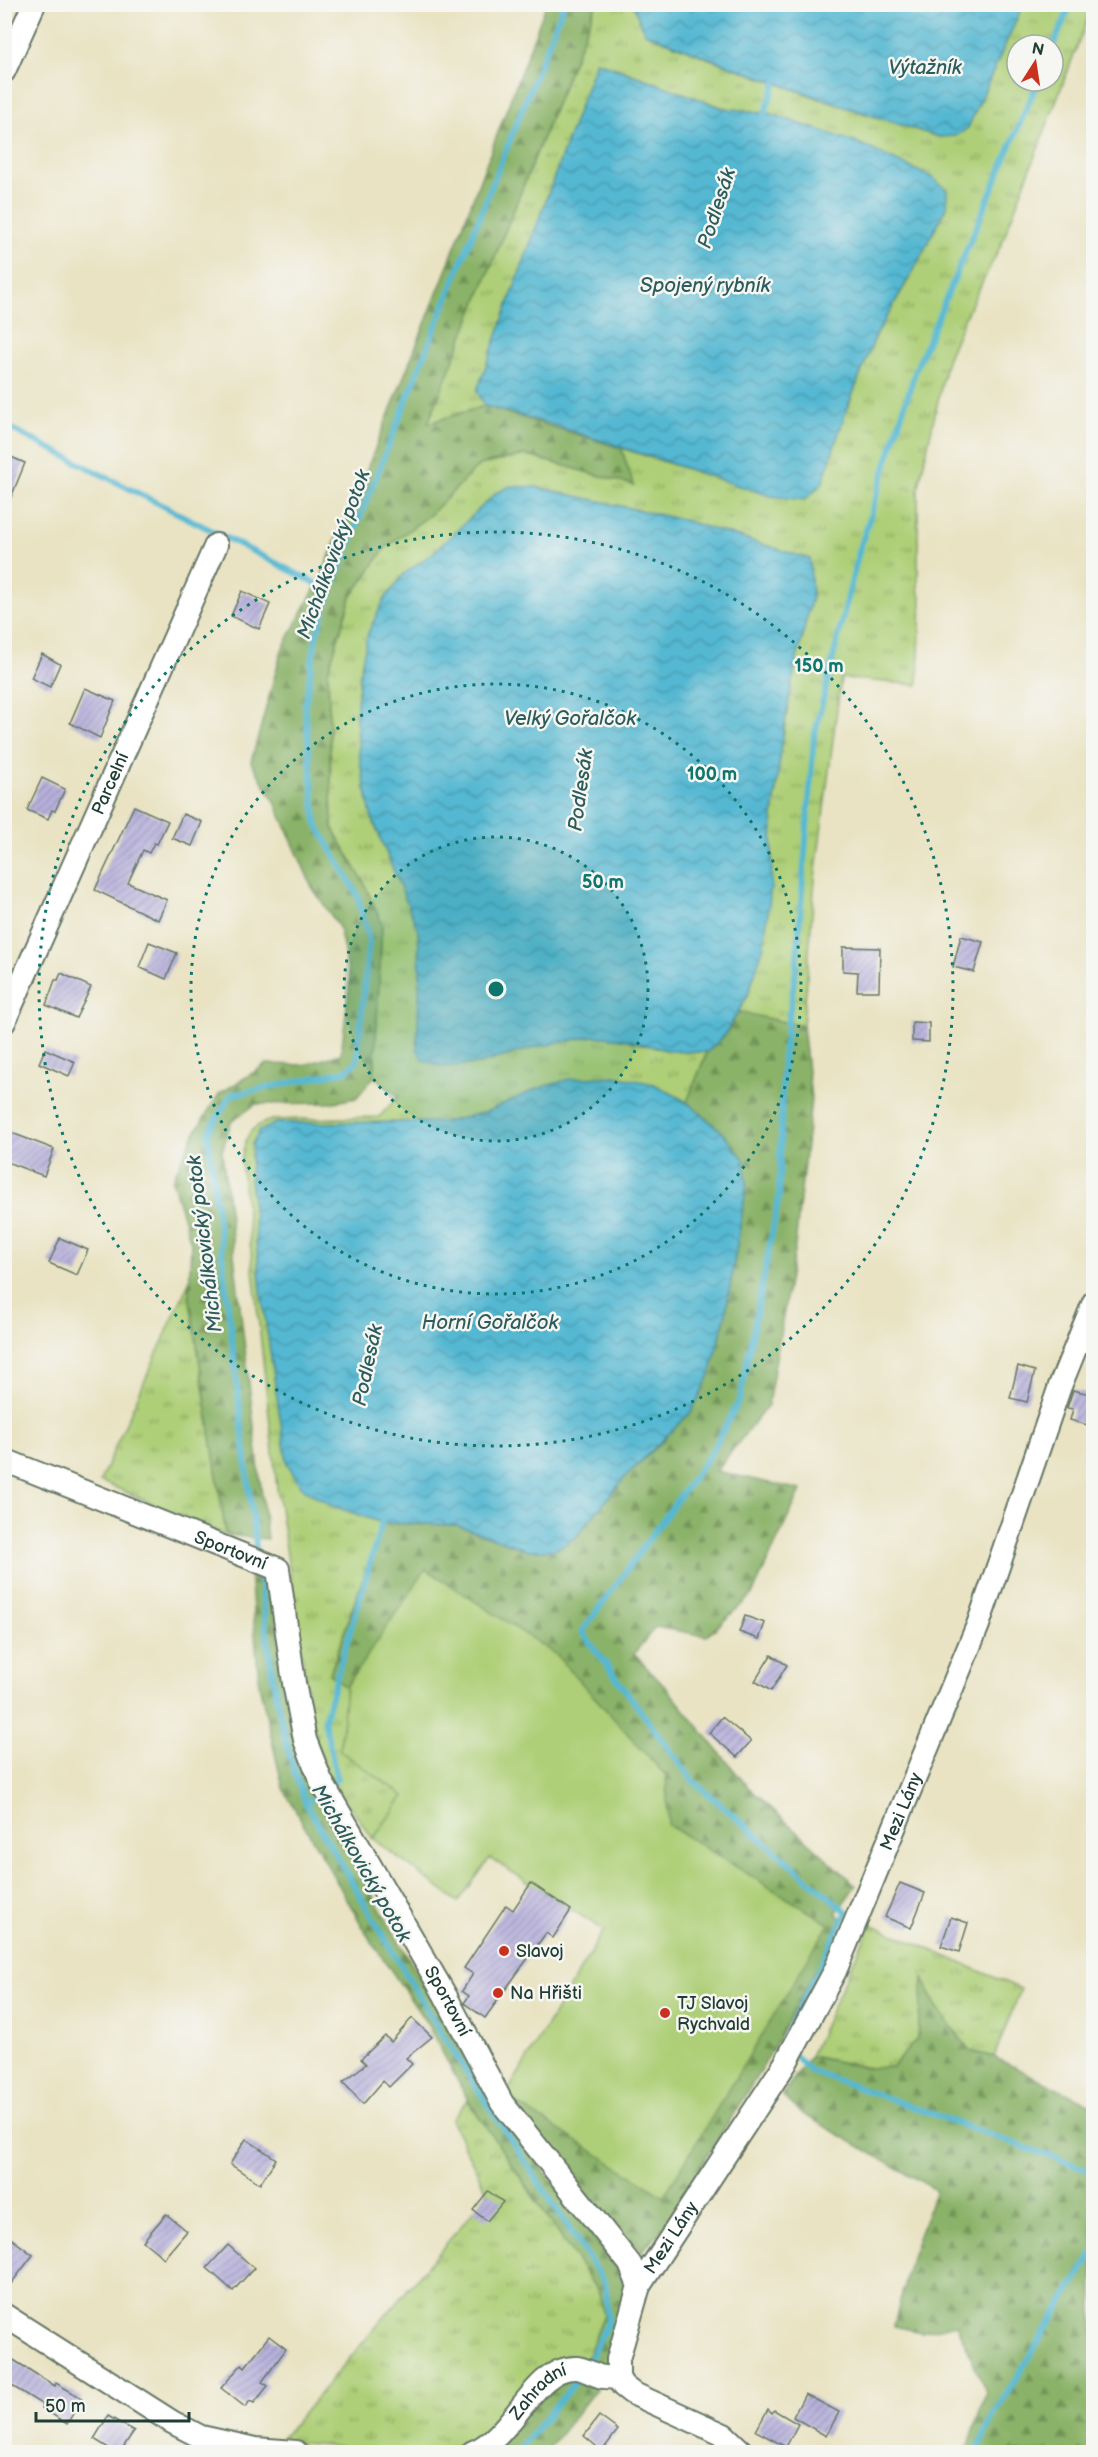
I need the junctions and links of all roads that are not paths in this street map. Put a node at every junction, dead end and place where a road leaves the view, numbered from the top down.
1 (34, 4) edge
2 (4, 71) edge
3 (216, 545) dead end
4 (5, 1018) edge
5 (1094, 1302) edge
6 (4, 1460) edge
7 (639, 2286) junction
8 (4, 2316) edge
9 (609, 2377) junction
10 (196, 2445) edge
11 (296, 2452) edge
12 (473, 2452) edge
13 (742, 2452) edge

1 - 2 street
3 - 4 street, Parcelní
5 - 7 street, Mezi Lány
6 - 7 street, Sportovní
7 - 9 street
8 - 10 street
9 - 12 street, Zahradní
9 - 13 street
10 - 11 street

